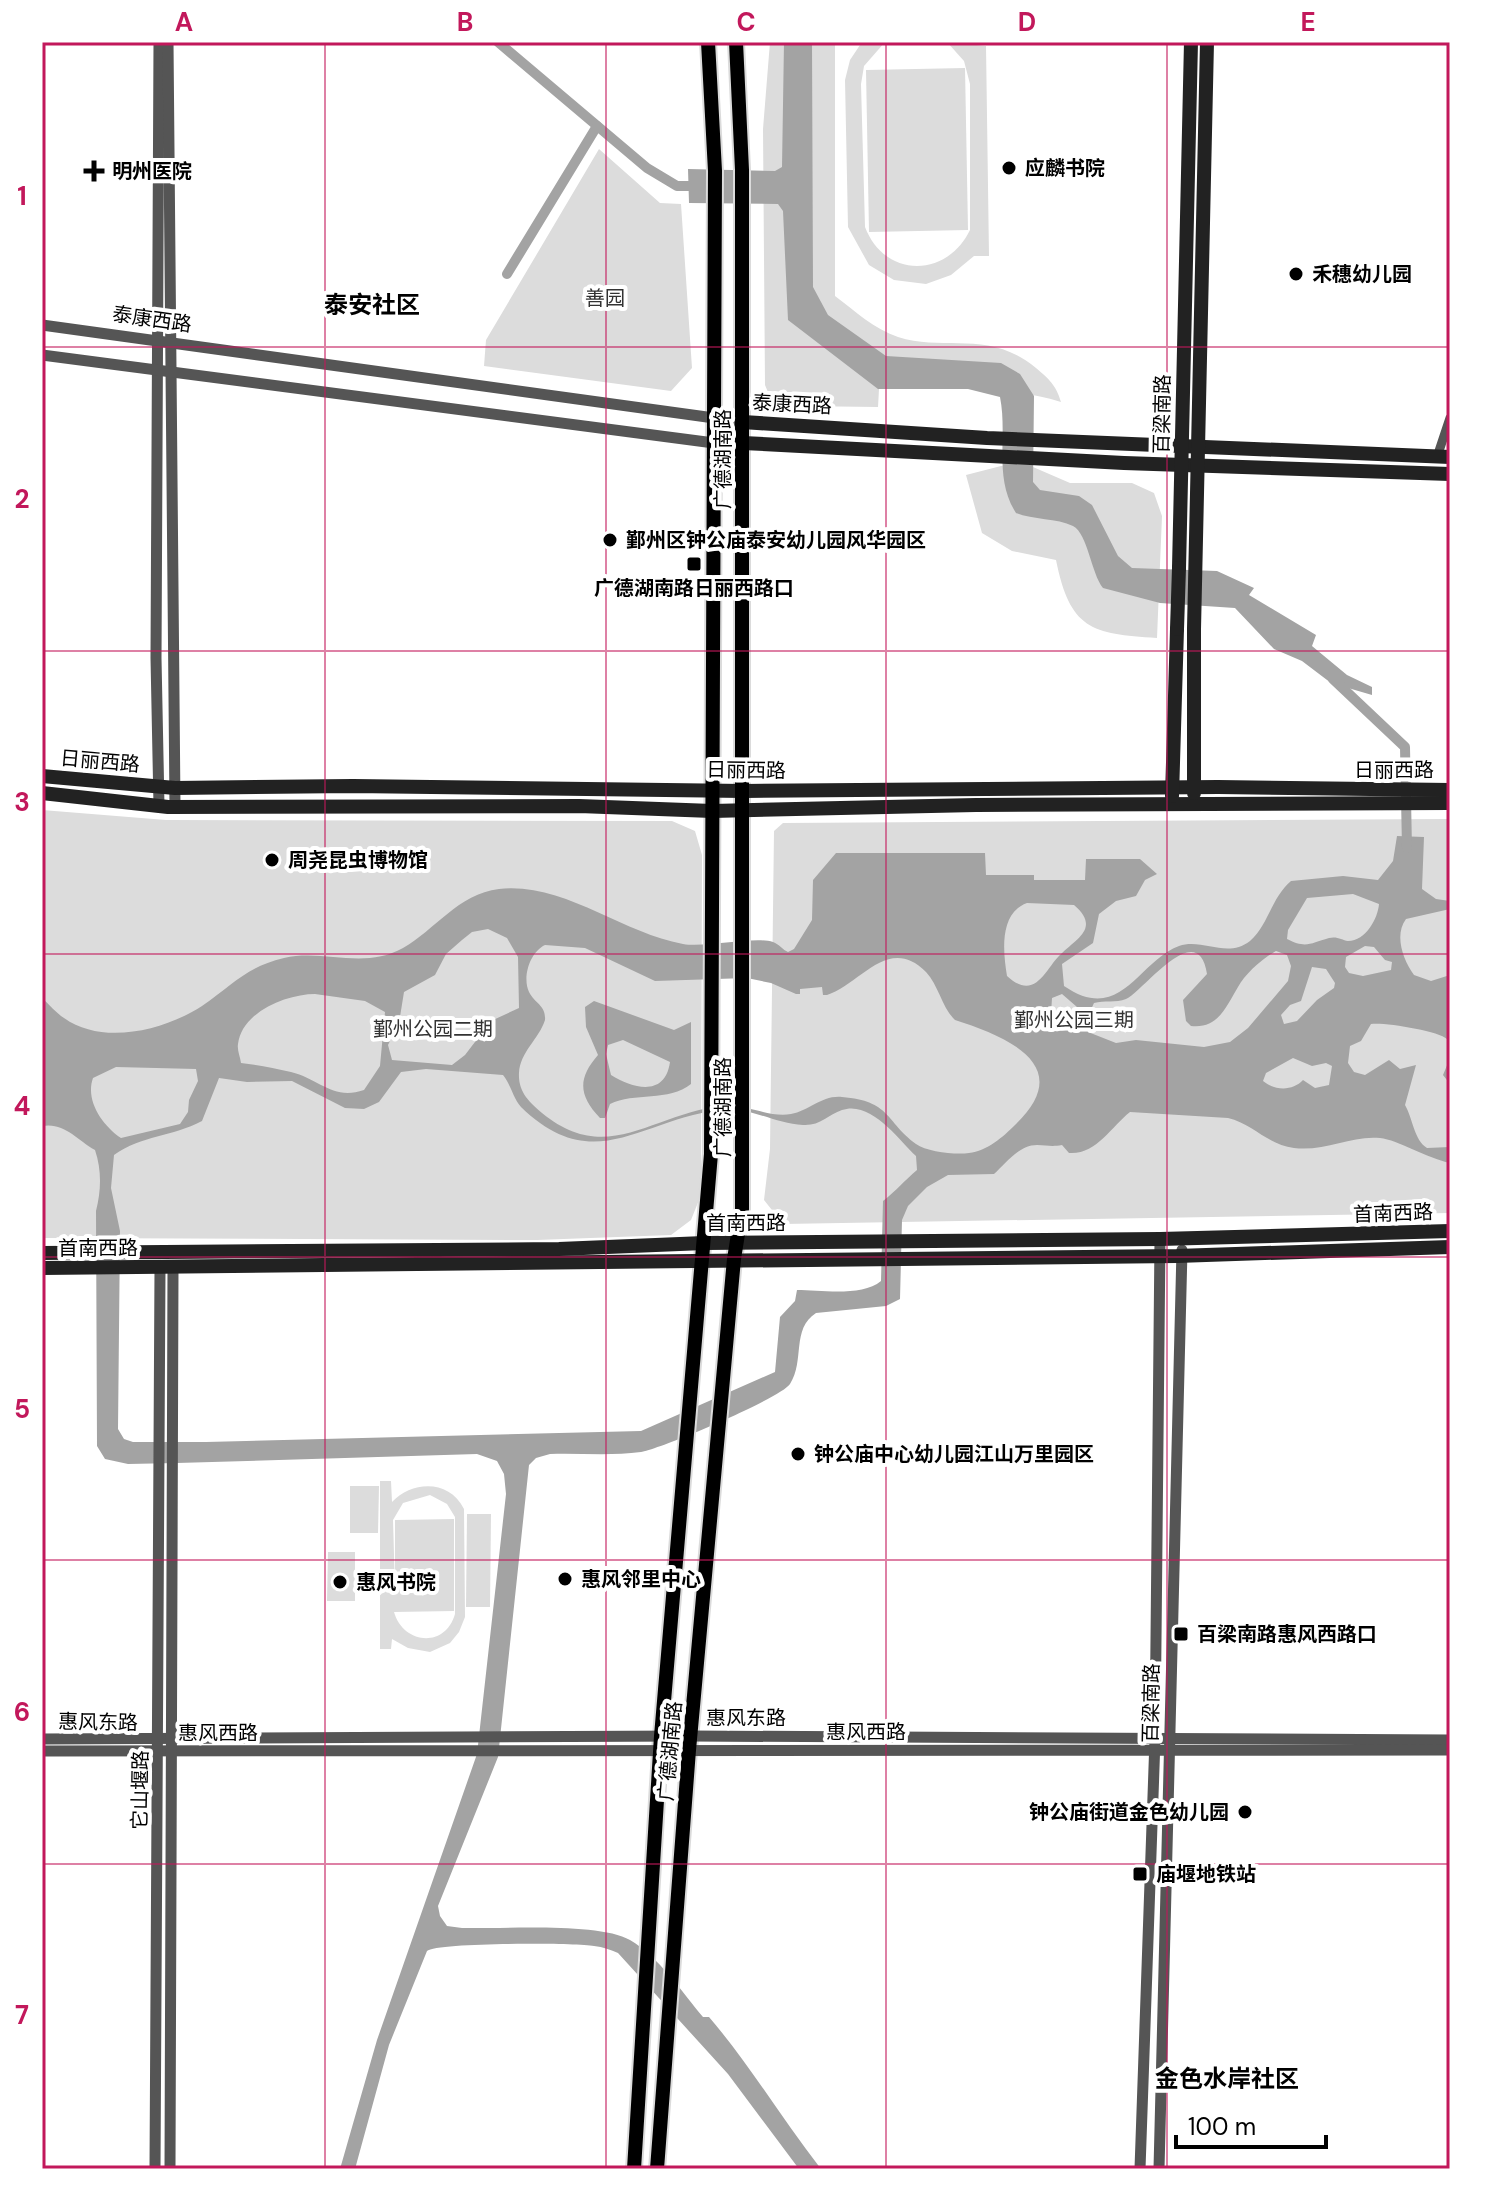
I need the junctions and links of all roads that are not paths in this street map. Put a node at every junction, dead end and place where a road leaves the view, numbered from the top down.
1 (159, 42) edge
2 (168, 42) edge
3 (708, 42) edge
4 (736, 42) edge
5 (1191, 42) edge
6 (1207, 42) edge
7 (42, 325) edge
8 (158, 340) junction
9 (172, 342) junction
10 (42, 355) edge
11 (158, 370) junction
12 (172, 371) junction
13 (1450, 418) edge
14 (714, 419) junction
15 (743, 422) junction
16 (714, 443) junction
17 (743, 443) junction
18 (1181, 447) junction
19 (1199, 447) junction
20 (1444, 457) edge
21 (1181, 464) junction
22 (1198, 465) junction
23 (1450, 474) edge
24 (42, 776) edge
25 (168, 787) junction
26 (1172, 787) junction
27 (1194, 787) junction
28 (712, 790) junction
29 (1444, 790) edge
30 (744, 791) junction
31 (42, 793) edge
32 (1450, 803) edge
33 (1194, 804) junction
34 (1171, 805) junction
35 (159, 806) junction
36 (175, 807) junction
37 (712, 811) junction
38 (744, 811) junction
39 (1450, 1231) edge
40 (1160, 1239) junction
41 (1182, 1239) junction
42 (704, 1243) junction
43 (737, 1243) junction
44 (1450, 1247) edge
45 (42, 1253) edge
46 (1160, 1256) junction
47 (1182, 1256) junction
48 (734, 1259) junction
49 (702, 1260) junction
50 (42, 1268) edge
51 (166, 1268) junction
52 (42, 1739) edge
53 (1450, 1740) edge
54 (473, 1743) junction
55 (661, 1743) junction
56 (690, 1743) junction
57 (1155, 1744) junction
58 (1170, 1744) junction
59 (158, 1746) junction
60 (172, 1746) junction
61 (1450, 1750) edge
62 (42, 1751) edge
63 (155, 2169) edge
64 (170, 2169) edge
65 (634, 2169) edge
66 (657, 2169) edge
67 (1140, 2169) edge
68 (1159, 2169) edge

1 - 8 street
2 - 9 street
3 - 14 main road, 广德湖南路
4 - 15 main road, 广德湖南路
5 - 18 main road, 百梁南路
6 - 19 main road, 百梁南路
7 - 8 street, 泰康西路
8 - 9 street, 泰康西路
8 - 11 street
9 - 12 street
9 - 14 street, 泰康西路
10 - 11 street, 泰康西路
11 - 12 street, 泰康西路
11 - 25 street
12 - 16 street, 泰康西路
12 - 25 street
13 - 20 street
14 - 15 street, 泰康西路
14 - 16 main road, 广德湖南路
15 - 17 main road, 广德湖南路
15 - 18 main road, 泰康西路
16 - 17 street, 泰康西路
16 - 28 main road, 广德湖南路
17 - 21 main road, 泰康西路
17 - 30 main road, 广德湖南路
18 - 19 main road, 泰康西路
18 - 21 main road, 百梁南路
19 - 20 main road, 泰康西路
19 - 22 main road, 百梁南路
21 - 22 main road, 泰康西路
21 - 26 main road, 百梁南路, bridge
22 - 23 main road, 泰康西路
22 - 27 main road, 百梁南路
24 - 25 main road, 日丽西路
25 - 28 main road, 日丽西路
25 - 35 street
25 - 36 street
26 - 27 main road, 日丽西路
26 - 30 main road, 日丽西路
26 - 34 main road, 百梁南路
27 - 29 main road, 日丽西路
27 - 33 main road, 百梁南路
28 - 30 main road, 日丽西路
28 - 37 main road, 广德湖南路
30 - 38 main road, 广德湖南路
31 - 35 main road, 日丽西路
32 - 33 main road, 日丽西路
33 - 34 main road, 日丽西路
34 - 38 main road, 日丽西路
35 - 36 main road, 日丽西路
36 - 37 main road, 日丽西路
37 - 38 main road, 日丽西路
37 - 42 main road, 广德湖南路
38 - 43 main road, 广德湖南路
39 - 41 main road, 首南西路
40 - 41 main road, 首南西路
40 - 43 main road, 首南西路
40 - 46 street, 百梁南路
41 - 47 street, 百梁南路
42 - 43 main road, 首南西路
42 - 45 main road, 首南西路
42 - 49 main road, 广德湖南路
43 - 48 main road, 广德湖南路
44 - 47 main road, 首南西路
46 - 47 main road, 首南西路
46 - 48 main road, 首南西路
46 - 57 street, 百梁南路
47 - 58 street, 百梁南路
48 - 49 main road, 首南西路
48 - 56 main road, 广德湖南路
49 - 51 main road, 首南西路
49 - 55 main road, 广德湖南路
50 - 51 main road, 首南西路
51 - 59 street, 它山堰路
51 - 60 street, 它山堰路
52 - 59 street, 惠风东路
53 - 58 street
54 - 55 street, 惠风东路
54 - 55 street, 惠风西路
54 - 60 street, 惠风东路
55 - 56 street, 惠风西路
55 - 65 main road, 广德湖南路
56 - 57 street, 惠风西路
56 - 66 main road, 广德湖南路
57 - 58 street
57 - 67 street, 百梁南路
58 - 61 street
58 - 68 street, 百梁南路
59 - 60 street, 惠风东路
59 - 62 street, 惠风西路
59 - 63 street, 它山堰路
60 - 64 street, 它山堰路

